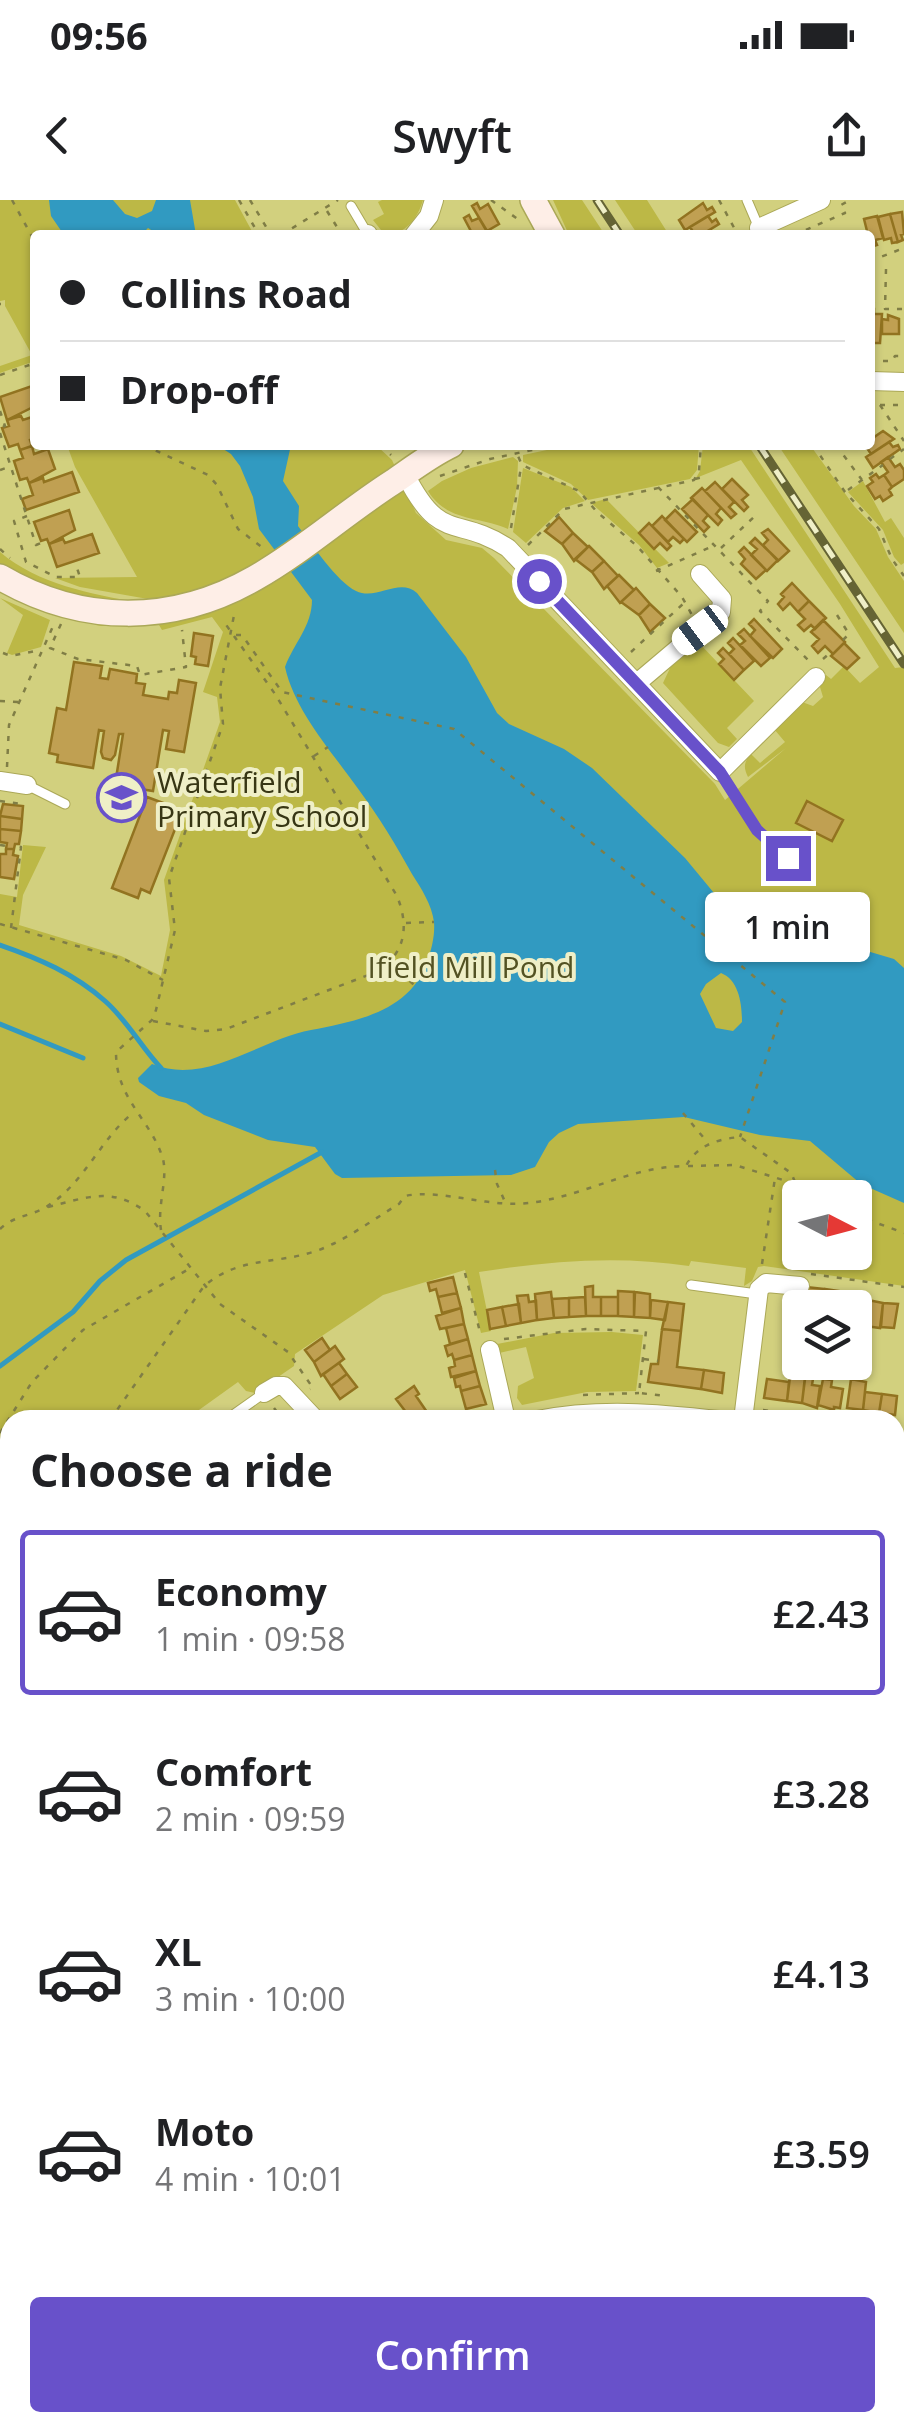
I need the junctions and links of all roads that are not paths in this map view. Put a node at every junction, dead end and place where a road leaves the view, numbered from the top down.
1 (434, 200) edge
2 (747, 200) edge
3 (821, 200) edge
4 (351, 206) dead end
5 (528, 211) edge
6 (760, 228) joint
7 (366, 230) edge
8 (418, 230) edge
9 (547, 230) edge
10 (904, 382) edge
11 (875, 390) edge
12 (446, 450) edge
13 (410, 485) junction
14 (700, 574) dead end
15 (0, 578) edge
16 (816, 677) dead end
17 (637, 683) junction
18 (720, 772) junction
19 (0, 781) edge
20 (24, 795) joint
21 (65, 804) dead end
22 (808, 871) dead end
23 (691, 1285) dead end
24 (800, 1286) road end
25 (760, 1290) junction
26 (489, 1347) road end
27 (264, 1393) joint
28 (240, 1410) edge
29 (307, 1410) edge
30 (504, 1410) edge
31 (744, 1410) edge

1 - 8 street
2 - 6 lane
3 - 6 street
4 - 7 lane
5 - 9 street
10 - 11 street
12 - 13 street
13 - 15 street
13 - 17 street
14 - 17 street
16 - 18 street
17 - 18 street
18 - 22 lane
19 - 20 street
20 - 21 lane
23 - 25 lane
24 - 25 street
25 - 31 street
26 - 30 street
27 - 28 lane
27 - 29 street

